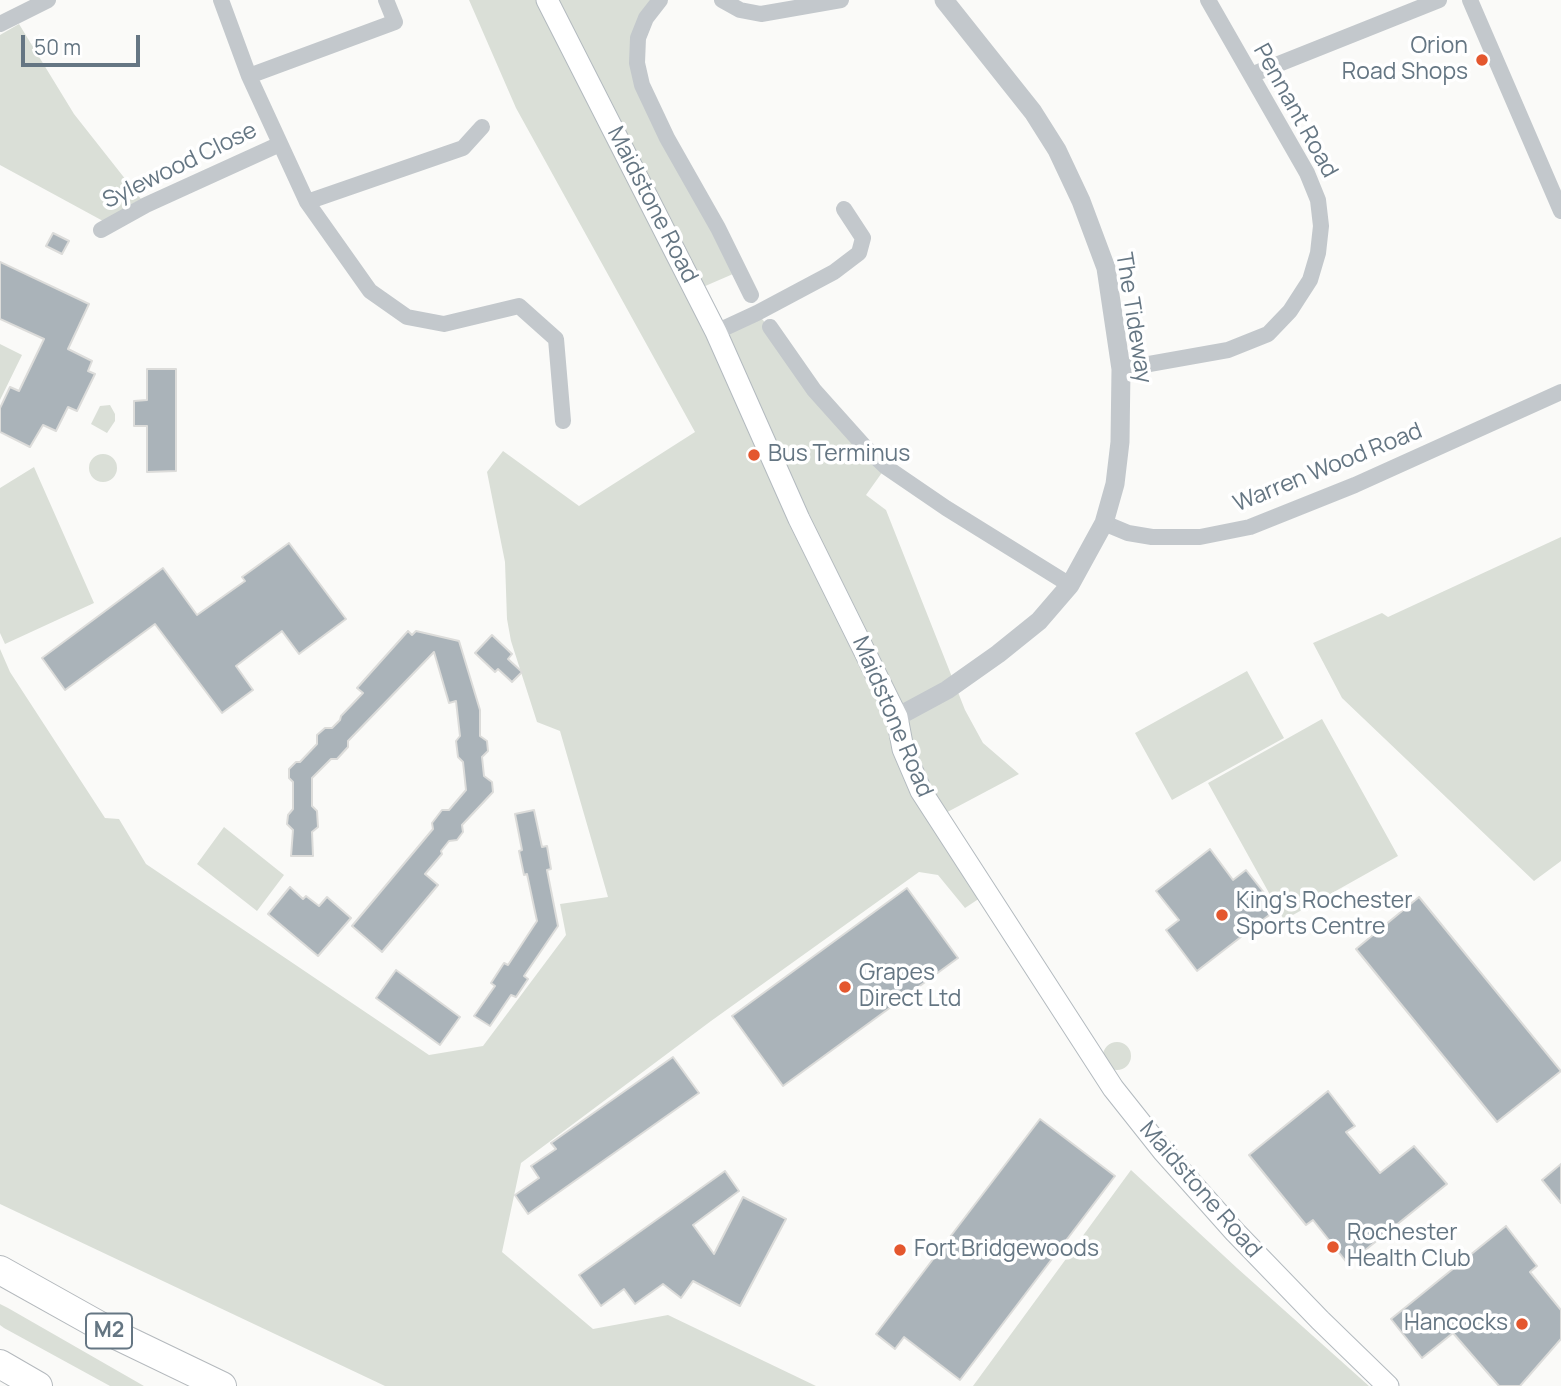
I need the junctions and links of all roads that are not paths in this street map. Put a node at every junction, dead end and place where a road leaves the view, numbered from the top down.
1 (48, 0) edge
2 (221, 0) edge
3 (386, 0) edge
4 (547, 0) edge
5 (660, 0) edge
6 (722, 0) edge
7 (841, 0) edge
8 (944, 0) edge
9 (1208, 0) edge
10 (1439, 0) edge
11 (1470, 0) edge
12 (0, 24) edge
13 (1251, 75) junction
14 (249, 76) junction
15 (482, 127) dead end
16 (280, 144) junction
17 (307, 202) junction
18 (844, 209) dead end
19 (1561, 211) edge
20 (101, 230) dead end
21 (751, 295) dead end
22 (770, 327) dead end
23 (716, 331) junction
24 (1121, 369) junction
25 (1561, 392) edge
26 (563, 421) dead end
27 (1104, 523) junction
28 (1070, 585) junction
29 (897, 717) junction
30 (0, 1270) edge
31 (0, 1364) edge
32 (38, 1386) edge
33 (222, 1386) edge
34 (1388, 1386) edge

1 - 12 street
2 - 14 street
3 - 14 street
4 - 23 main road, Maidstone Road
5 - 21 street, Maidstone Road
6 - 7 street
8 - 24 street, The Tideway
9 - 13 street, Pennant Road
10 - 13 street
11 - 19 street
13 - 24 street, Pennant Road
14 - 16 street
15 - 17 street
16 - 17 street
16 - 20 street, Sylewood Close
17 - 26 street
18 - 23 street
22 - 28 street
23 - 29 main road, Maidstone Road
24 - 27 street, The Tideway
25 - 27 street, Warren Wood Road
27 - 28 street, The Tideway
28 - 29 street, The Tideway
29 - 34 main road, Maidstone Road
30 - 33 highway, M2
31 - 32 highway

